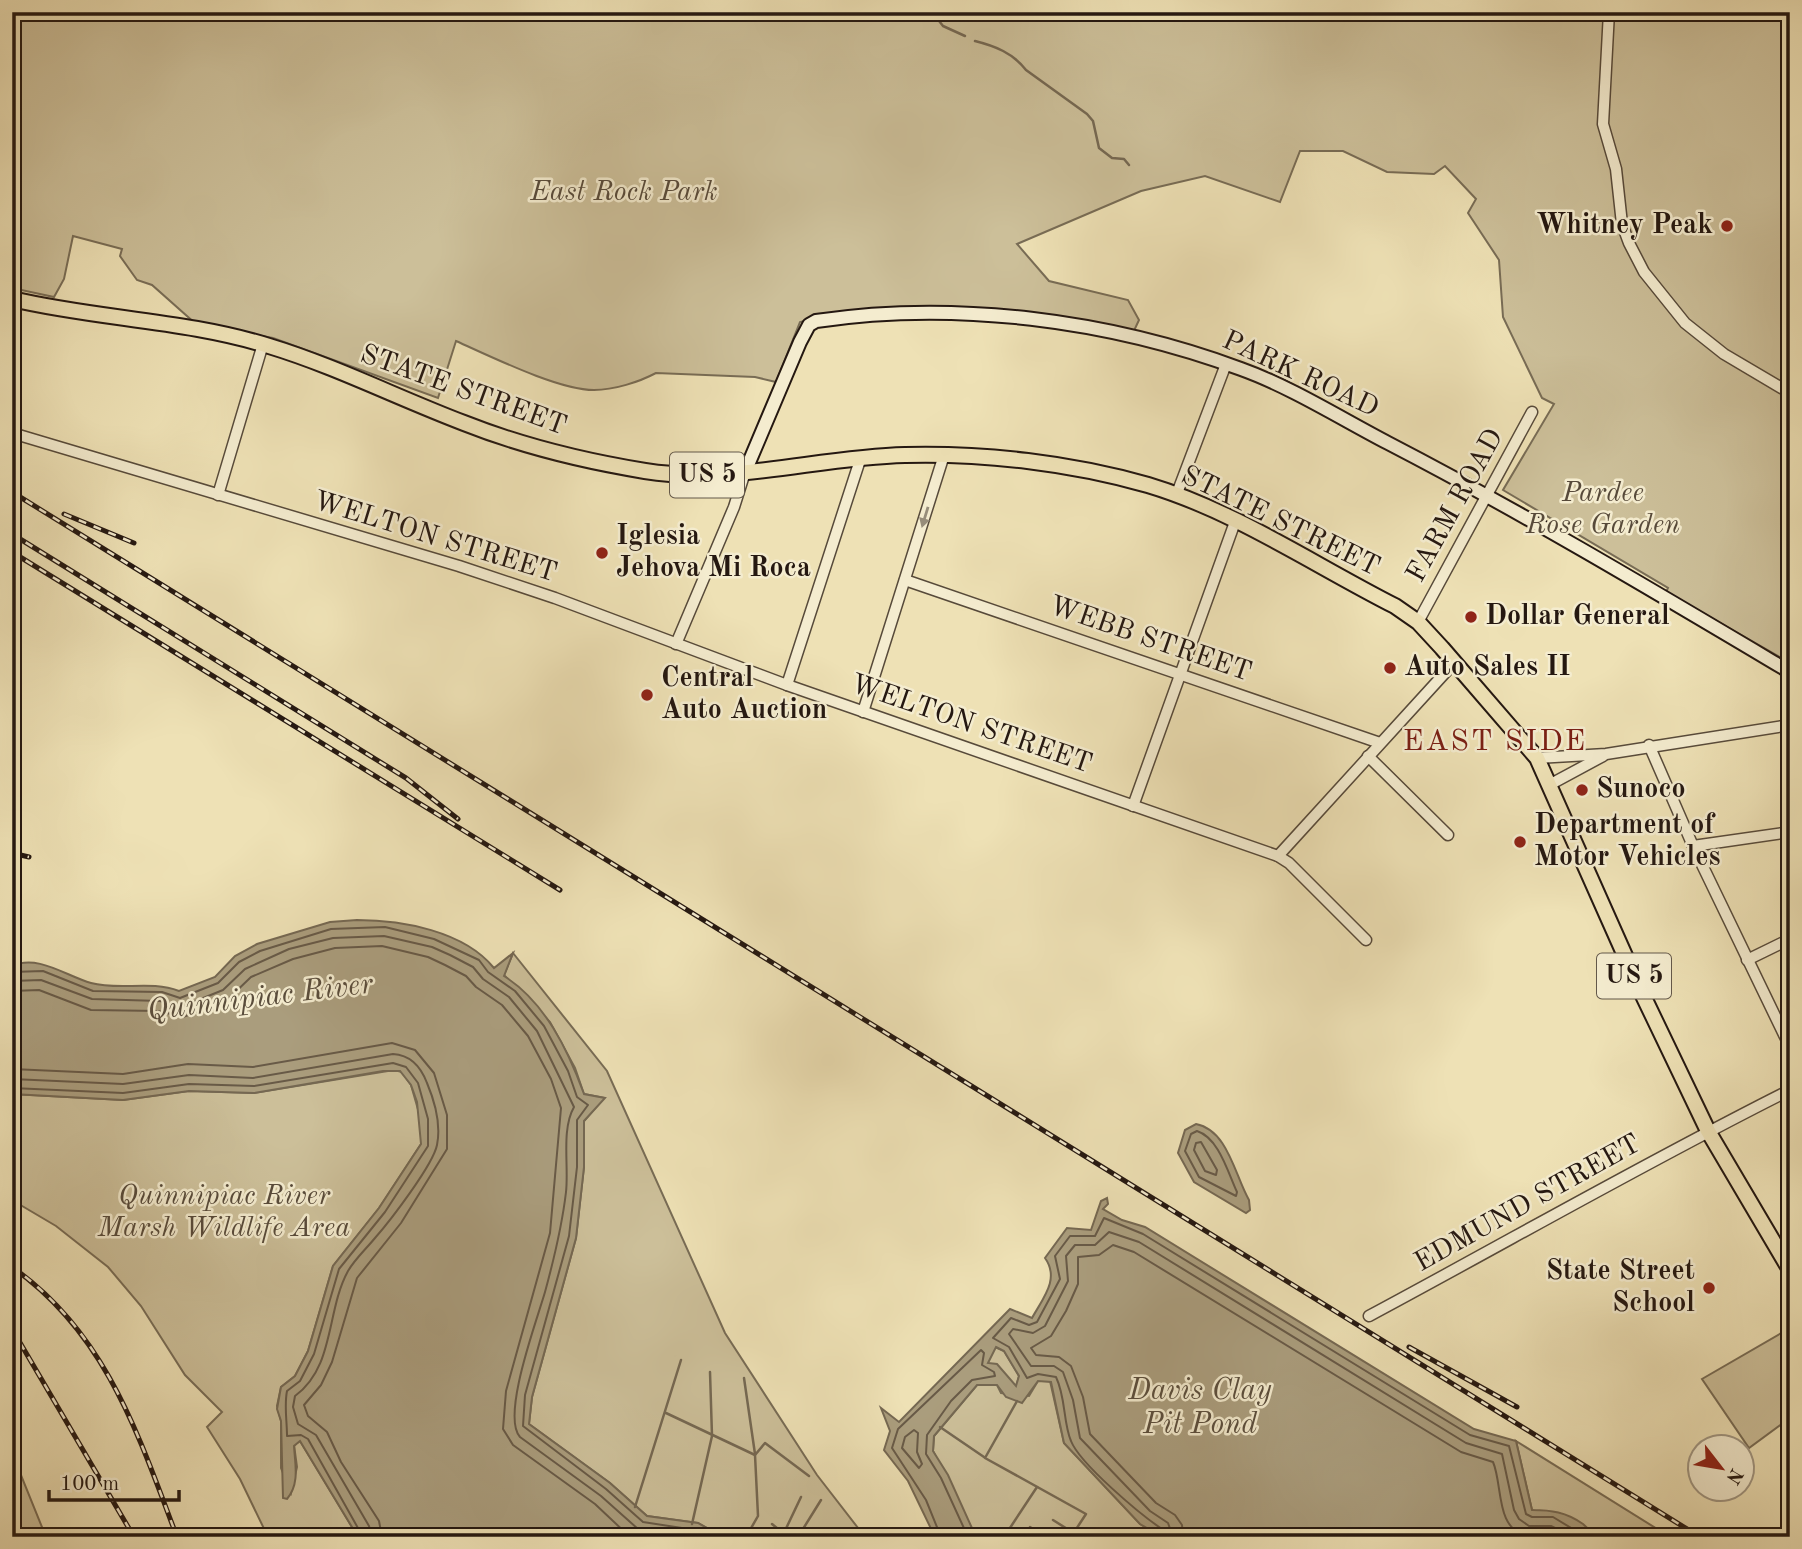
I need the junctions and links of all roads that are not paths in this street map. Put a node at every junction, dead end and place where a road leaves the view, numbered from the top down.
1 (1609, 12) edge
2 (12, 299) edge
3 (262, 344) junction
4 (1226, 364) junction
5 (1790, 393) edge
6 (1532, 412) dead end
7 (12, 433) edge
8 (944, 455) junction
9 (860, 457) junction
10 (745, 472) junction
11 (1486, 494) junction
12 (218, 495) junction
13 (1177, 496) junction
14 (1236, 522) junction
15 (905, 580) junction
16 (1418, 622) junction
17 (676, 644) junction
18 (1454, 663) junction
19 (1790, 672) edge
20 (1181, 675) junction
21 (787, 685) junction
22 (863, 712) junction
23 (1790, 726) edge
24 (1380, 743) junction
25 (1650, 745) junction
26 (1606, 754) junction
27 (1368, 757) junction
28 (1537, 758) junction
29 (1551, 783) junction
30 (1133, 806) junction
31 (1790, 831) edge
32 (1448, 835) dead end
33 (1693, 846) junction
34 (1278, 856) junction
35 (1790, 939) edge
36 (1366, 940) dead end
37 (1747, 960) junction
38 (1790, 1046) edge
39 (1790, 1090) edge
40 (1708, 1131) junction
41 (1790, 1270) edge
42 (1369, 1316) dead end

1 - 5 street
2 - 3 main road, STATE STREET / US 5
3 - 10 main road, STATE STREET / US 5
3 - 12 street
4 - 10 main road, PARK ROAD
4 - 11 main road, PARK ROAD
4 - 13 street
6 - 11 street, FARM ROAD
7 - 12 street, WELTON STREET
8 - 9 main road, STATE STREET / US 5
8 - 13 main road, STATE STREET / US 5
8 -> 15 street
9 - 10 main road, STATE STREET / US 5
9 - 21 street
10 - 17 street
11 - 16 street, FARM ROAD
11 - 19 main road, PARK ROAD
12 - 17 street, WELTON STREET
13 - 14 main road, STATE STREET / US 5
14 - 16 main road, STATE STREET / US 5
14 - 20 street
15 - 20 street, WEBB STREET
15 - 22 street
16 - 18 main road, STATE STREET / US 5
17 - 21 street, WELTON STREET
18 - 24 street
18 - 28 main road, STATE STREET / US 5
20 - 24 street, WEBB STREET
20 - 30 street
21 - 22 street, WELTON STREET
22 - 30 street, WELTON STREET
23 - 25 street
24 - 27 street
25 - 26 street
25 - 33 street
26 - 28 street
26 - 29 street
27 - 32 street
27 - 34 street
28 - 29 main road, STATE STREET / US 5
29 - 40 main road, STATE STREET / US 5
30 - 34 street, WELTON STREET
31 - 33 street
33 - 37 street
34 - 36 street, WELTON STREET
35 - 37 street
37 - 38 street
39 - 40 street, EDMUND STREET
40 - 41 main road, STATE STREET / US 5
40 - 42 street, EDMUND STREET

